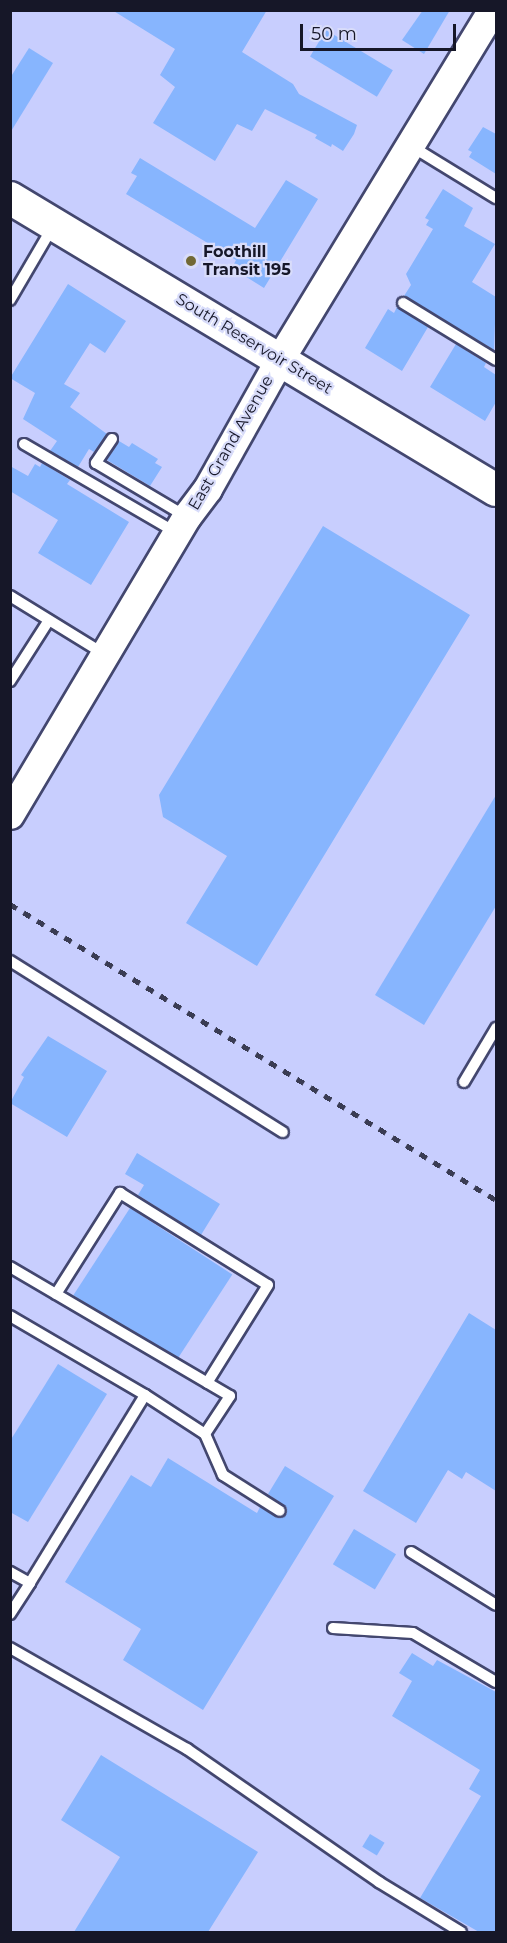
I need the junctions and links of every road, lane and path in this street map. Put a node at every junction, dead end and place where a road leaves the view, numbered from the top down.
1 (493, 10) edge
2 (410, 145) junction
3 (10, 198) edge
4 (496, 198) edge
5 (54, 225) junction
6 (10, 300) edge
7 (403, 303) dead end
8 (280, 360) junction
9 (496, 360) edge
10 (112, 439) dead end
11 (24, 444) dead end
12 (496, 490) edge
13 (182, 525) junction
14 (10, 596) edge
15 (49, 620) junction
16 (106, 655) junction
17 (10, 681) edge
18 (10, 815) edge
19 (10, 961) edge
20 (496, 1028) edge
21 (464, 1082) dead end
22 (283, 1131) dead end
23 (10, 1267) edge
24 (56, 1294) junction
25 (10, 1316) edge
26 (207, 1383) junction
27 (145, 1395) junction
28 (205, 1434) junction
29 (280, 1511) dead end
30 (411, 1552) dead end
31 (10, 1572) edge
32 (30, 1583) junction
33 (496, 1605) edge
34 (10, 1614) edge
35 (333, 1628) dead end
36 (10, 1648) edge
37 (496, 1682) edge
38 (461, 1932) edge

1 - 2 street, East Grand Avenue
2 - 4 lane
2 - 8 street, East Grand Avenue
3 - 5 main road, South Reservoir Street
5 - 6 lane
5 - 8 main road, South Reservoir Street
7 - 9 lane
8 - 12 main road, South Reservoir Street
8 - 13 street, East Grand Avenue
10 - 13 lane
11 - 13 lane
13 - 16 street, East Grand Avenue
14 - 15 lane
15 - 16 lane
15 - 17 lane
16 - 18 street, East Grand Avenue
19 - 22 lane
20 - 21 lane
23 - 24 lane
24 - 26 lane
24 - 26 lane
25 - 27 lane
26 - 28 lane
27 - 28 lane
27 - 32 lane
28 - 29 lane
30 - 33 lane
31 - 32 lane
32 - 34 lane
35 - 37 lane
36 - 38 lane

